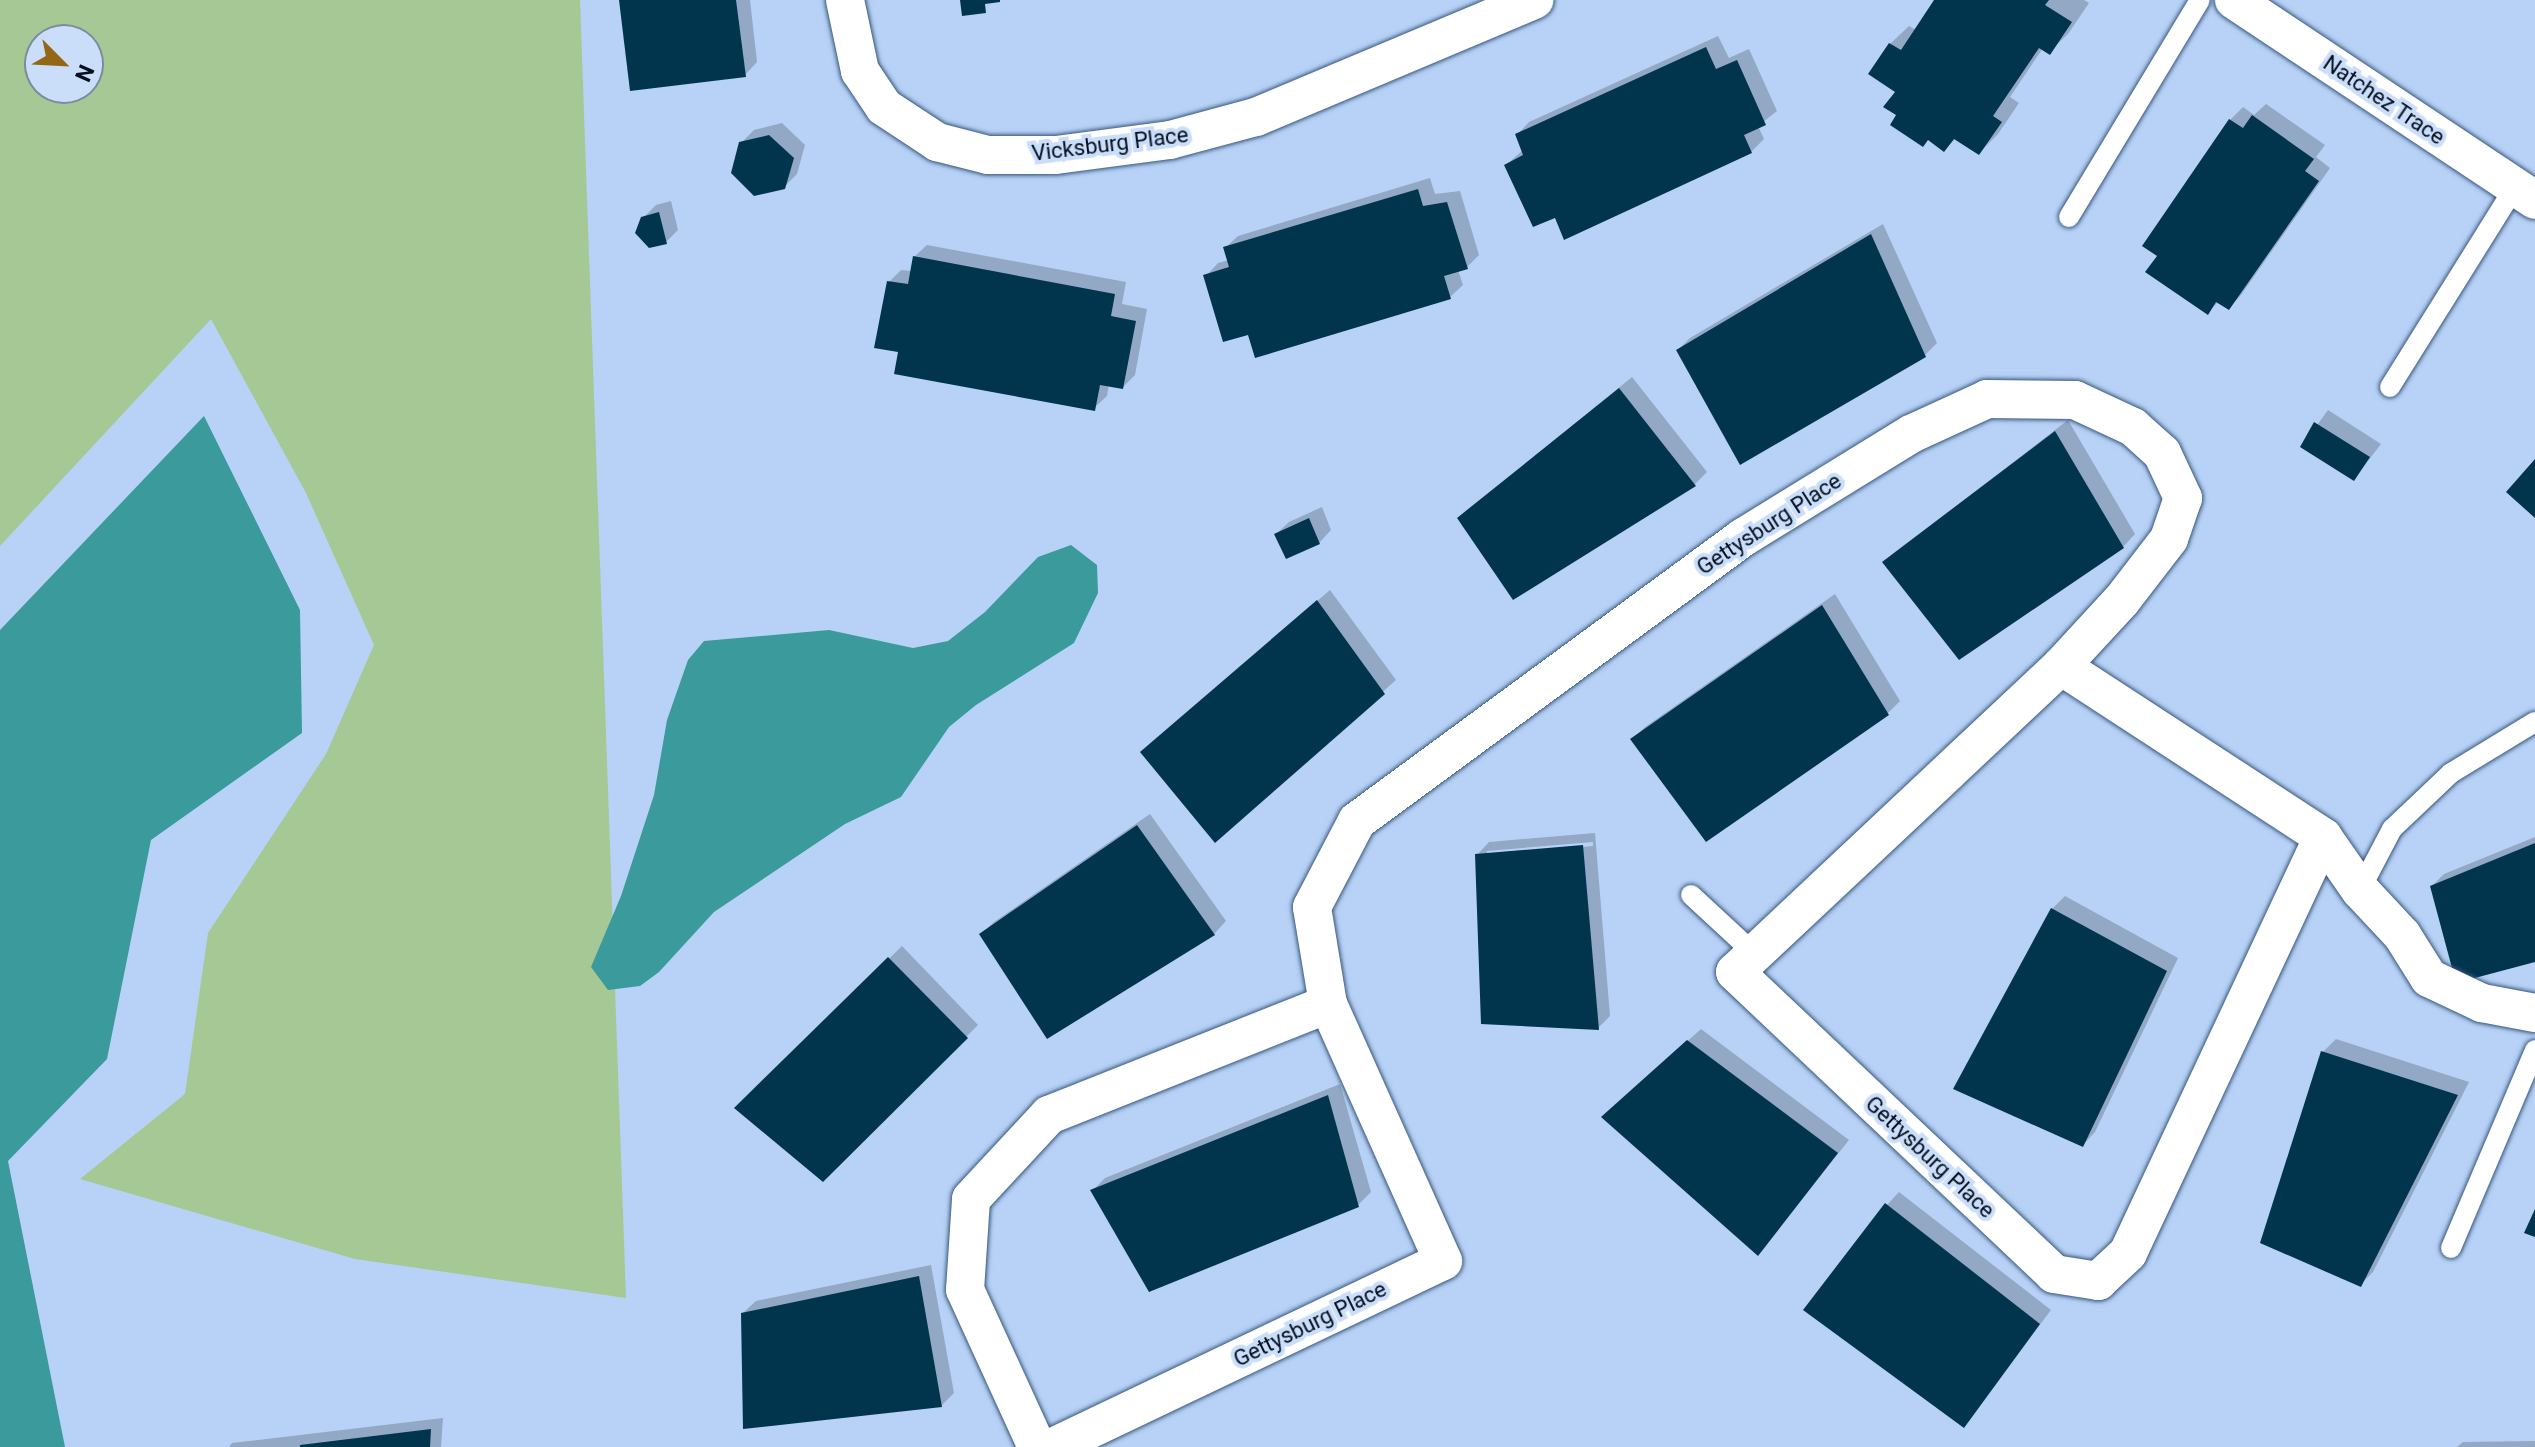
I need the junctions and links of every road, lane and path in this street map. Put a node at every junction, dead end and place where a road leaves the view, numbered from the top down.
1 (845, 0) edge
2 (1534, 0) edge
3 (2200, 0) edge
4 (2234, 0) edge
5 (2525, 193) edge
6 (2069, 217) dead end
7 (2390, 387) dead end
8 (2061, 666) junction
9 (2535, 722) edge
10 (2323, 837) junction
11 (2360, 890) junction
12 (1691, 895) dead end
13 (1755, 954) junction
14 (1328, 1004) junction
15 (2535, 1013) edge
16 (2535, 1050) edge
17 (2451, 1248) dead end
18 (1037, 1447) edge
19 (1053, 1447) edge

1 - 2 street, Vicksburg Place
3 - 6 lane
4 - 5 street, Natchez Trace
5 - 7 lane
8 - 10 street
8 - 13 street, Gettysburg Place
8 - 14 street, Gettysburg Place
9 - 11 lane
10 - 11 street
10 - 13 street, Gettysburg Place
11 - 15 street
12 - 13 lane
14 - 18 street
14 - 19 street, Gettysburg Place
16 - 17 lane

